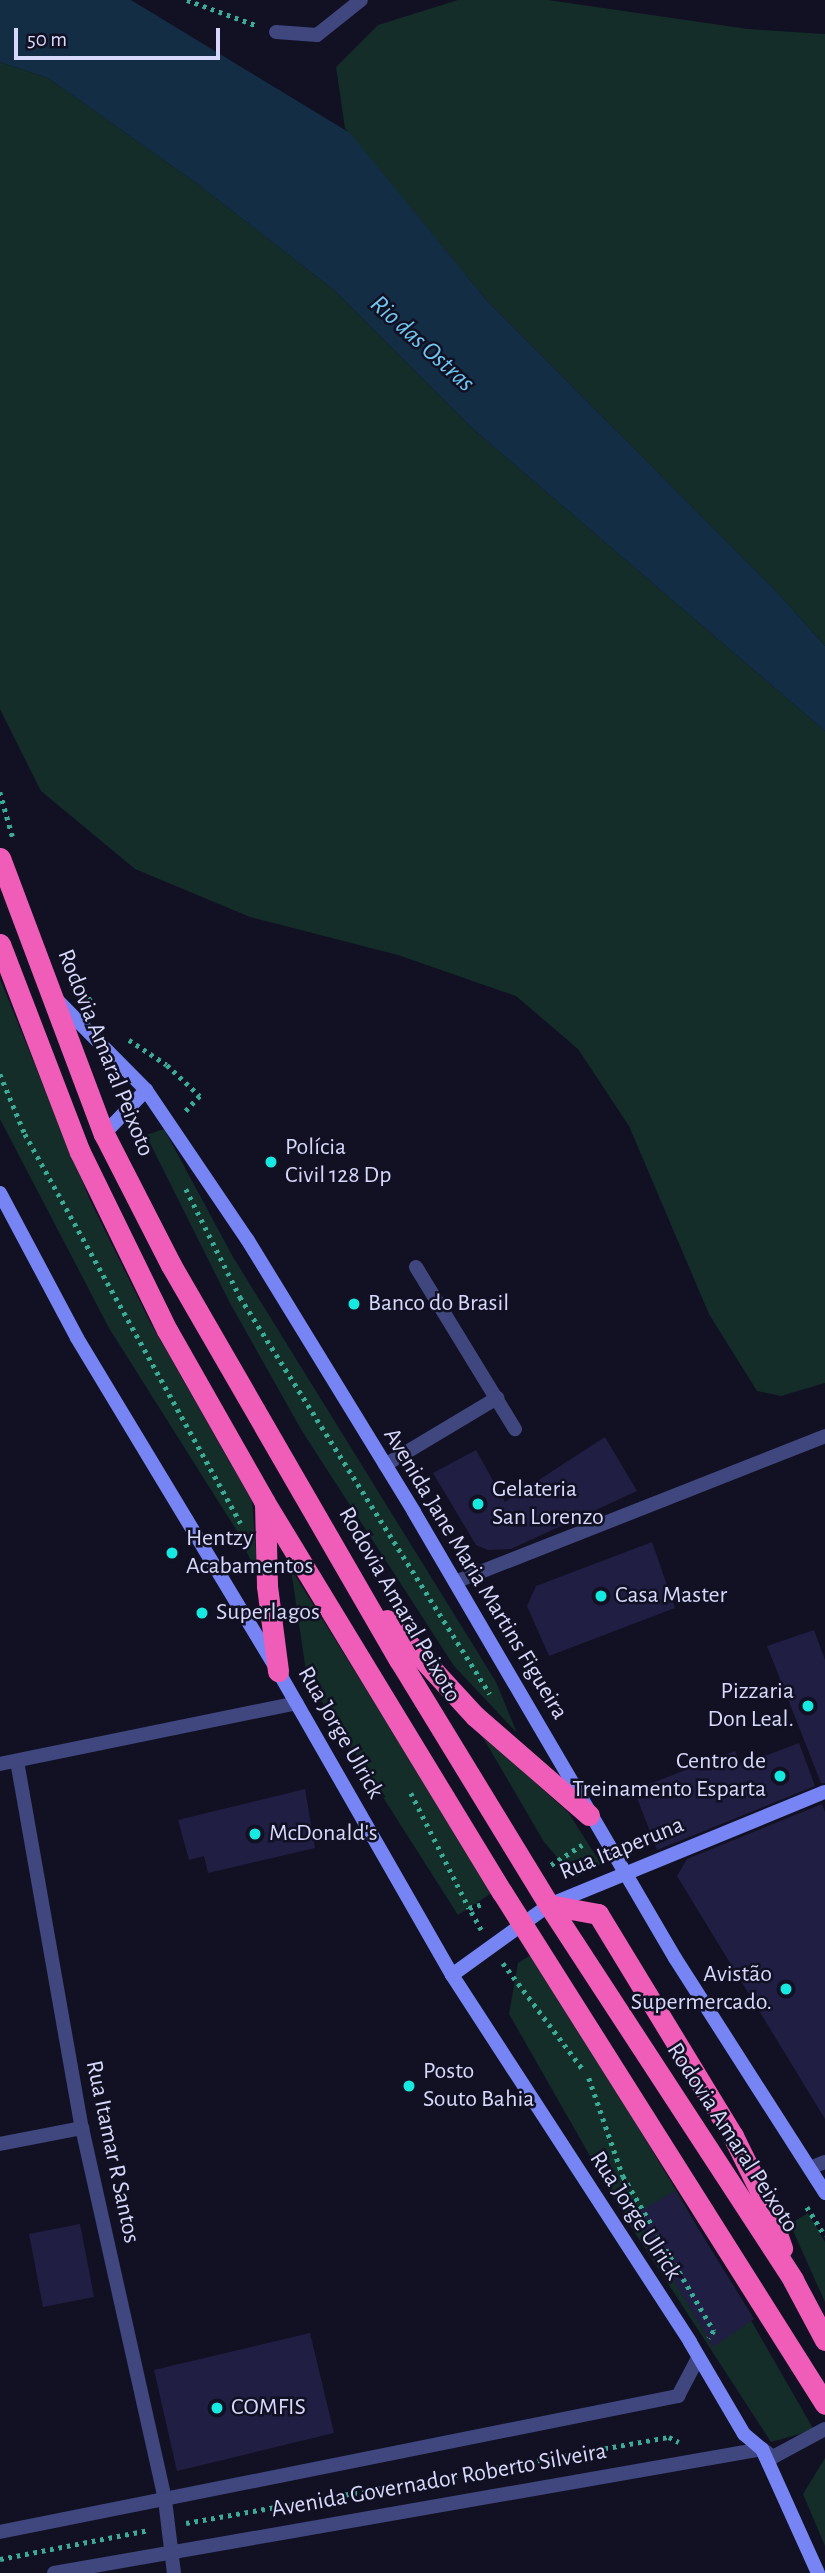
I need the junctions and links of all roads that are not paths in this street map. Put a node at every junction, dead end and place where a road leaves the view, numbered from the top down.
1 (361, 0) edge
2 (276, 32) road end
3 (0, 859) edge
4 (0, 944) edge
5 (52, 994) junction
6 (146, 1090) junction
7 (104, 1134) junction
8 (0, 1193) edge
9 (416, 1267) dead end
10 (497, 1398) junction
11 (515, 1429) dead end
12 (825, 1436) edge
13 (385, 1465) junction
14 (264, 1501) junction
15 (351, 1576) junction
16 (455, 1582) junction
17 (278, 1671) junction
18 (297, 1703) junction
19 (17, 1761) junction
20 (0, 1764) edge
21 (825, 1793) edge
22 (589, 1815) junction
23 (624, 1871) junction
24 (549, 1905) junction
25 (521, 1922) junction
26 (452, 1975) junction
27 (82, 2127) junction
28 (0, 2144) edge
29 (825, 2162) edge
30 (810, 2168) junction
31 (825, 2193) edge
32 (793, 2280) junction
33 (825, 2340) edge
34 (697, 2360) junction
35 (825, 2404) edge
36 (825, 2429) edge
37 (762, 2449) junction
38 (165, 2500) junction
39 (0, 2532) edge
40 (170, 2550) junction
41 (54, 2573) edge
42 (174, 2573) edge
43 (818, 2573) edge

1 - 2 street
3 - 5 highway, Rodovia Amaral Peixoto
4 - 14 highway
5 - 6 main road, Avenida Jane Maria Martins Figueira
5 - 7 highway, Rodovia Amaral Peixoto
6 - 7 main road
6 - 13 main road, Avenida Jane Maria Martins Figueira
7 - 15 highway, Rodovia Amaral Peixoto
8 - 17 main road, Rua Jorge Ulrick
9 - 10 street
10 - 11 street
10 - 13 street
12 - 16 street
13 - 16 main road, Avenida Jane Maria Martins Figueira
14 - 17 highway
14 - 25 highway
15 - 22 highway
15 - 24 highway, Rodovia Amaral Peixoto
16 - 22 main road, Avenida Jane Maria Martins Figueira
17 - 18 main road, Rua Jorge Ulrick
18 - 19 street
18 - 26 main road, Rua Jorge Ulrick
19 - 20 street
19 - 27 street, Rua Itamar R Santos
21 - 23 main road, Rua Itaperuna
22 - 23 main road, Avenida Jane Maria Martins Figueira
23 - 24 main road, Rua Itaperuna
23 - 30 main road, Avenida Jane Maria Martins Figueira
24 - 25 main road, Rua Itaperuna
24 - 32 highway, Rodovia Amaral Peixoto
24 - 32 highway
25 - 26 main road, Rua Itaperuna
25 - 35 highway
26 - 34 main road, Rua Jorge Ulrick
27 - 28 street
27 - 38 street, Rua Itamar R Santos
29 - 30 street
30 - 31 main road, Avenida Jane Maria Martins Figueira
32 - 33 highway, Rodovia Amaral Peixoto
34 - 37 main road, Rua Jorge Ulrick
34 - 38 street, Avenida Governador Roberto Silveira
36 - 37 street, Avenida Governador Roberto Silveira
37 - 40 street, Avenida Governador Roberto Silveira
37 - 43 main road
38 - 39 street, Avenida Governador Roberto Silveira
38 - 40 street, Rua Itamar R Santos
40 - 41 street, Avenida Governador Roberto Silveira
40 - 42 street, Rua Itamar R Santos

